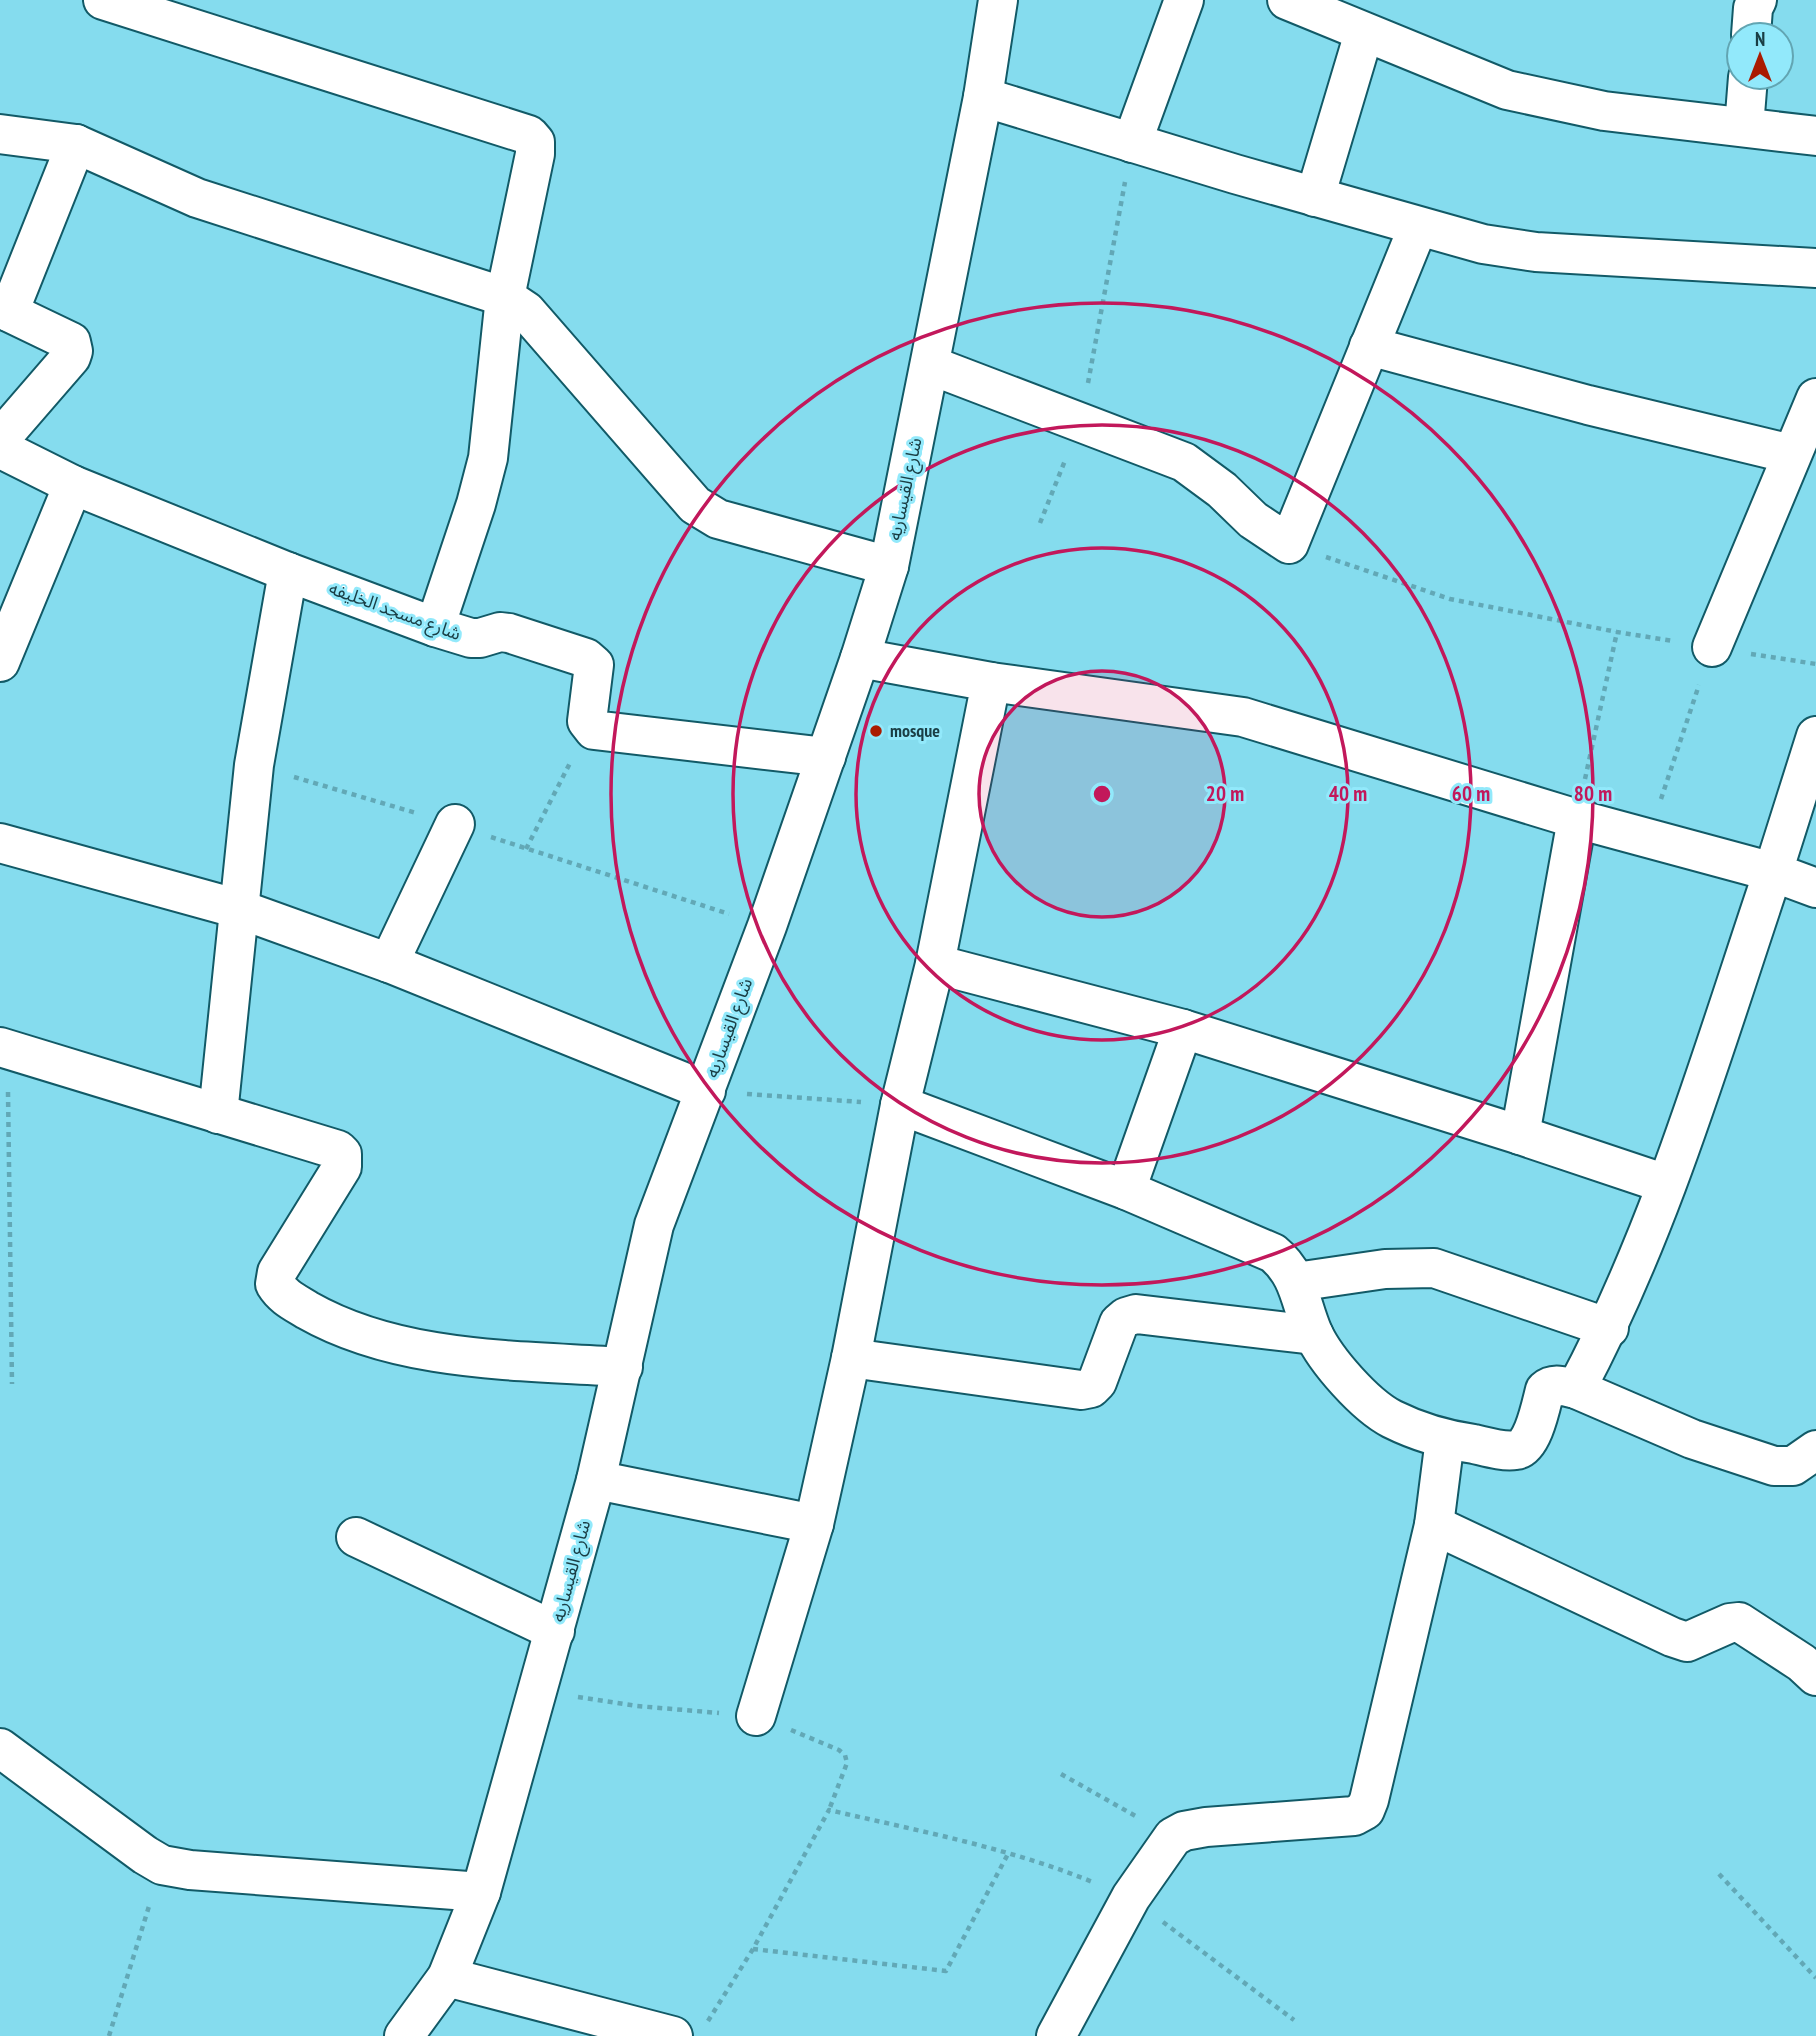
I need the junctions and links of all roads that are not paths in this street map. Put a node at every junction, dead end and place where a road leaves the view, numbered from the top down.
1 (103, 0) edge
2 (998, 0) edge
3 (1184, 0) edge
4 (1286, 0) edge
5 (1756, 0) edge
6 (1752, 21) edge
7 (1364, 33) junction
8 (1747, 91) edge
9 (983, 97) junction
10 (1744, 127) junction
11 (0, 134) edge
12 (1816, 136) edge
13 (1132, 143) junction
14 (76, 144) junction
15 (1315, 197) junction
16 (1418, 227) junction
17 (1816, 268) edge
18 (505, 298) junction
19 (5, 310) edge
20 (1369, 346) junction
21 (930, 365) junction
22 (1816, 398) edge
23 (0, 439) edge
24 (0, 446) edge
25 (1791, 454) junction
26 (73, 485) junction
27 (889, 566) junction
28 (288, 572) junction
29 (435, 627) junction
30 (1712, 647) road end
31 (860, 658) junction
32 (0, 662) edge
33 (991, 682) junction
34 (1816, 736) edge
35 (826, 758) junction
36 (1577, 819) junction
37 (455, 824) road end
38 (0, 844) edge
39 (1773, 872) junction
40 (1816, 888) edge
41 (239, 909) junction
42 (389, 963) junction
43 (935, 964) junction
44 (1183, 1029) junction
45 (4, 1048) edge
46 (706, 1091) junction
47 (900, 1105) junction
48 (218, 1114) junction
49 (1520, 1135) junction
50 (1667, 1184) junction
51 (1126, 1190) junction
52 (1296, 1282) junction
53 (1609, 1328) junction
54 (1314, 1335) junction
55 (851, 1358) junction
56 (623, 1367) junction
57 (1576, 1389) junction
58 (1445, 1439) junction
59 (1816, 1450) edge
60 (596, 1480) junction
61 (814, 1524) junction
62 (1434, 1524) junction
63 (356, 1537) dead end
64 (555, 1631) junction
65 (1816, 1676) edge
66 (756, 1716) road end
67 (1, 1750) edge
68 (481, 1892) junction
69 (447, 1977) junction
70 (689, 2031) edge
71 (404, 2036) edge
72 (1056, 2036) edge

1 - 18 street
2 - 9 street, شارع القيساريه
3 - 13 street
4 - 7 street
5 - 6 street
7 - 10 street
7 - 15 street
8 - 10 street
9 - 13 street
9 - 21 street, شارع القيساريه
10 - 12 street
11 - 14 street
13 - 15 street
14 - 18 street
14 - 19 street
15 - 16 street
16 - 17 street
16 - 20 street
18 - 27 street
18 - 29 street
19 - 23 street
20 - 21 street
20 - 25 street
21 - 27 street, شارع القيساريه
22 - 25 street
24 - 26 street, شارع مسجد الخليفه
25 - 30 street
26 - 28 street, شارع مسجد الخليفه
26 - 32 street
27 - 31 street, شارع القيساريه
28 - 29 street, شارع مسجد الخليفه
28 - 41 street
29 - 35 street, شارع مسجد الخليفه
31 - 33 street
31 - 35 street, شارع القيساريه
33 - 36 street
33 - 43 street
34 - 39 street
35 - 46 street, شارع القيساريه
36 - 39 street
36 - 49 street
37 - 42 street
38 - 41 street
39 - 40 street
39 - 50 street
41 - 42 street
41 - 48 street
42 - 46 street
43 - 44 street
43 - 47 street
44 - 49 street
44 - 51 street
45 - 48 street
46 - 56 street, شارع القيساريه
47 - 51 street
47 - 55 street
48 - 56 street
49 - 50 street
50 - 53 street
51 - 52 street
52 - 53 street
52 - 54 street
53 - 57 street
54 - 55 street
54 - 58 street
55 - 61 street
56 - 60 street, شارع القيساريه
57 - 58 street
57 - 59 street
58 - 62 street
60 - 61 street
60 - 64 street, شارع القيساريه
61 - 66 street
62 - 65 street
62 - 72 street
63 - 64 street
64 - 68 street, شارع القيساريه
67 - 68 street
68 - 69 street, شارع القيساريه
69 - 70 street
69 - 71 street, شارع القيساريه

